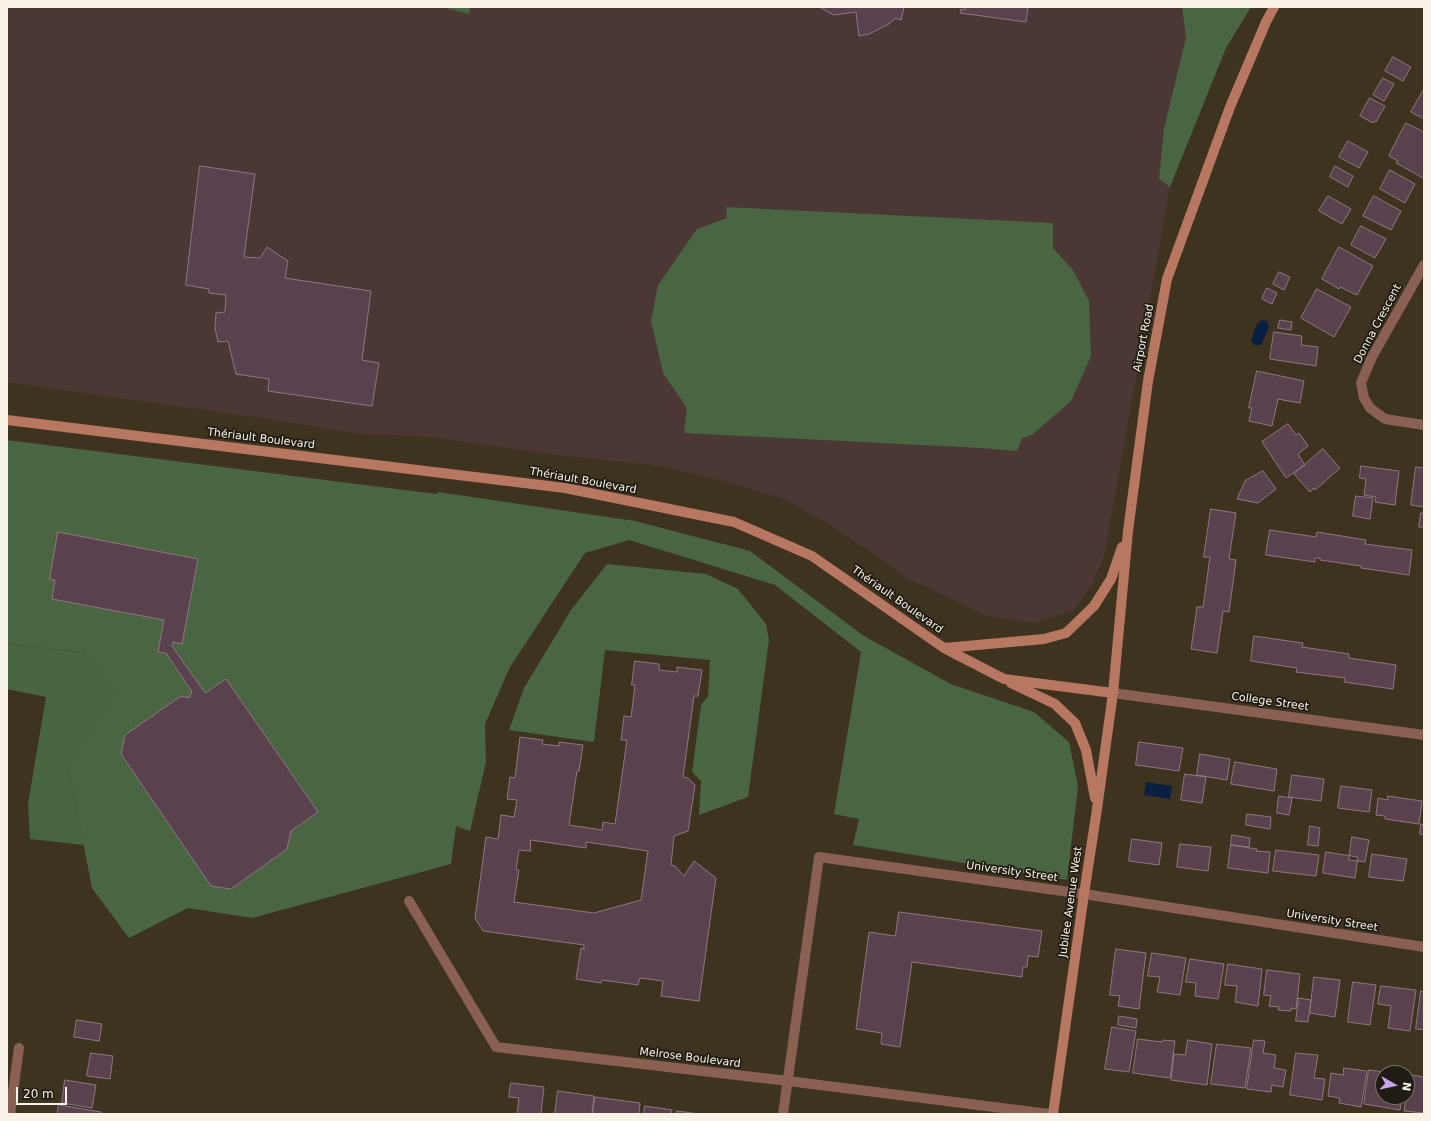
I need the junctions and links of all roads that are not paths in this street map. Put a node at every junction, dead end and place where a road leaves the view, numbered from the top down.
1 (1274, 7) edge
2 (1424, 265) edge
3 (7, 420) edge
4 (1424, 425) edge
5 (1128, 532) junction
6 (944, 648) junction
7 (1004, 679) junction
8 (1113, 693) junction
9 (1424, 735) edge
10 (1098, 809) junction
11 (1084, 894) junction
12 (409, 901) dead end
13 (1424, 947) edge
14 (19, 1048) dead end
15 (788, 1081) junction
16 (10, 1114) edge
17 (783, 1114) edge
18 (1049, 1114) edge
19 (1053, 1114) edge

1 - 5 main road, Airport Road
2 - 4 street, Donna Crescent
3 - 6 main road, Thériault Boulevard
5 - 6 main road
5 - 8 main road, Airport Road
6 - 7 main road, Thériault Boulevard
7 - 8 main road, Thériault Boulevard
7 - 10 main road
8 - 9 street, College Street
8 - 10 main road, Jubilee Avenue West
10 - 11 main road, Jubilee Avenue West
11 - 13 street, University Street
11 - 15 street, University Street
11 - 19 main road, Jubilee Avenue West
12 - 15 street, Melrose Boulevard
14 - 16 street
15 - 17 street
15 - 18 street, Melrose Boulevard

